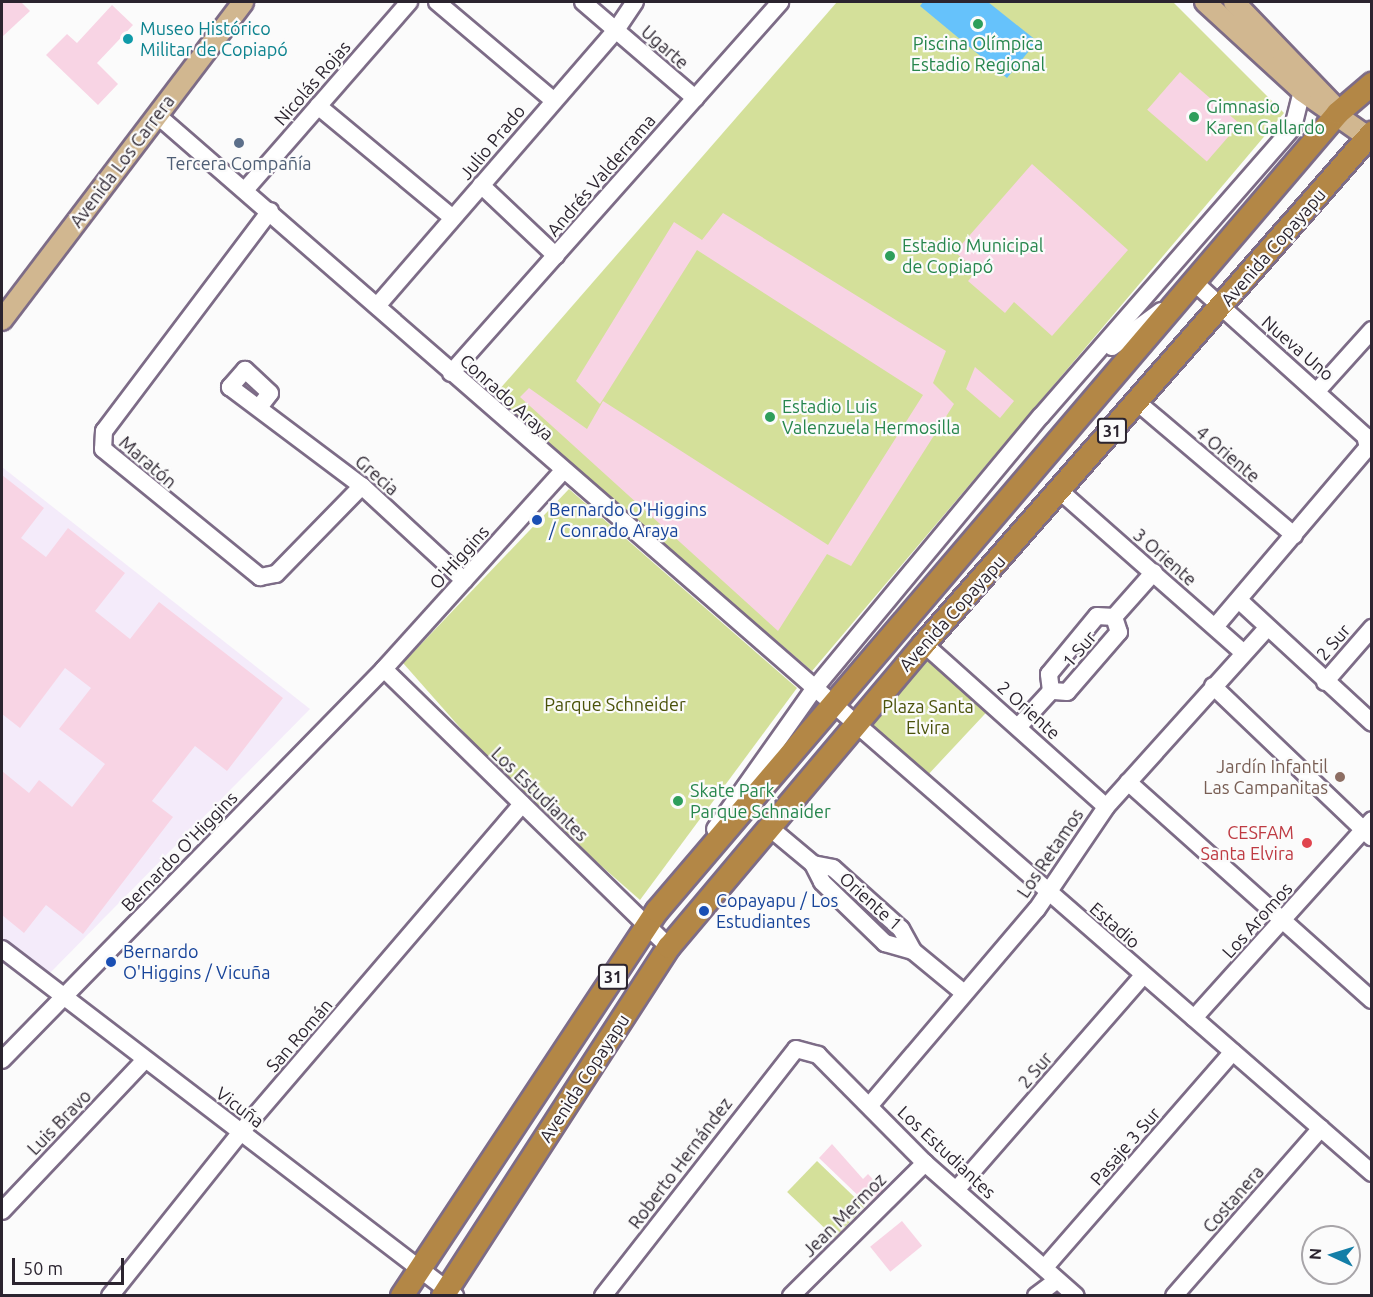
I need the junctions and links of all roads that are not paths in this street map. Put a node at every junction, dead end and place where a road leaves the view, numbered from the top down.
1 (243, 2) edge
2 (408, 2) edge
3 (437, 2) edge
4 (583, 2) edge
5 (635, 2) edge
6 (780, 2) edge
7 (1205, 2) edge
8 (1234, 2) edge
9 (616, 30) junction
10 (1371, 84) edge
11 (1302, 91) junction
12 (695, 98) junction
13 (553, 100) junction
14 (318, 106) junction
15 (1338, 113) junction
16 (157, 115) junction
17 (1370, 136) edge
18 (481, 185) junction
19 (246, 189) junction
20 (270, 211) junction
21 (453, 218) junction
22 (556, 256) junction
23 (1190, 289) junction
24 (376, 306) junction
25 (1221, 307) junction
26 (2, 320) edge
27 (1371, 330) edge
28 (1090, 362) junction
29 (451, 373) junction
30 (1317, 392) junction
31 (1137, 402) junction
32 (260, 406) dead end
33 (1367, 456) edge
34 (562, 472) junction
35 (362, 486) junction
36 (1060, 491) junction
37 (1294, 536) junction
38 (1154, 572) junction
39 (464, 580) junction
40 (1241, 602) junction
41 (1114, 617) junction
42 (1215, 627) junction
43 (1267, 628) junction
44 (1371, 628) edge
45 (924, 644) junction
46 (1244, 653) junction
47 (384, 669) junction
48 (1325, 682) junction
49 (1213, 686) junction
50 (814, 689) junction
51 (1051, 692) junction
52 (832, 705) junction
53 (1371, 723) edge
54 (855, 724) junction
55 (1019, 726) junction
56 (1128, 782) junction
57 (522, 804) junction
58 (1106, 807) junction
59 (770, 828) junction
60 (1369, 829) edge
61 (1046, 891) junction
62 (652, 918) junction
63 (1282, 924) junction
64 (669, 947) junction
65 (2, 949) edge
66 (1143, 976) junction
67 (964, 993) junction
68 (64, 997) junction
69 (1371, 1000) edge
70 (1194, 1018) junction
71 (1233, 1052) junction
72 (788, 1053) joint
73 (2, 1060) edge
74 (146, 1060) junction
75 (870, 1105) junction
76 (1321, 1128) junction
77 (241, 1132) junction
78 (925, 1163) junction
79 (1371, 1173) edge
80 (956, 1190) junction
81 (2, 1211) edge
82 (1046, 1266) junction
83 (420, 1268) junction
84 (1057, 1280) junction
85 (448, 1293) edge
86 (110, 1296) edge
87 (402, 1296) edge
88 (423, 1296) edge
89 (603, 1296) edge
90 (791, 1296) edge
91 (1036, 1296) edge
92 (1076, 1296) edge
93 (1174, 1296) edge

1 - 16 main road, Avenida Los Carrera
2 - 14 street, Nicolás Rojas
3 - 13 street
4 - 9 street, Ugarte
5 - 9 street, Julio Prado
6 - 12 street, Andrés Valderrama
7 - 11 main road
8 - 15 main road
9 - 12 street, Ugarte
9 - 13 street, Julio Prado
10 - 15 highway, Avenida Copayapu / 31
11 - 15 main road
11 - 28 street, Avenida Copayapu
12 - 22 street, Andrés Valderrama
13 - 18 street, Julio Prado
14 - 19 street, Nicolás Rojas
14 - 21 street
15 - 17 main road
15 - 23 highway, Avenida Copayapu / 31
16 - 19 street, Conrado Araya
16 - 26 main road, Avenida Los Carrera
17 - 25 highway, Avenida Copayapu / 31
18 - 21 street, Julio Prado
18 - 22 street
19 - 20 street, Conrado Araya
20 - 24 street, Conrado Araya
20 - 35 street, Maratón
21 - 24 street, Julio Prado
22 - 29 street, Andrés Valderrama
23 - 25 street, Nueva Uno
23 - 28 street, Avenida Copayapu
23 - 52 highway, Avenida Copayapu / 31
24 - 29 street, Conrado Araya
25 - 30 street, Nueva Uno
25 - 31 highway, Avenida Copayapu / 31
27 - 30 street
28 - 50 street, Avenida Copayapu
29 - 34 street, Conrado Araya
30 - 33 street, Nueva Uno
31 - 36 highway, Avenida Copayapu / 31
31 - 37 street, 4 Oriente
32 - 35 street, Grecia
33 - 37 street
34 - 39 street, O'Higgins
34 - 50 street, Conrado Araya
35 - 39 street, Grecia
36 - 38 street, 3 Oriente
36 - 45 highway, Avenida Copayapu / 31
37 - 40 street
38 - 41 street, 1 Sur
38 - 42 street, 3 Oriente
39 - 47 street, O'Higgins
40 - 42 street
40 - 43 street
41 - 51 street, 1 Sur
41 - 51 street, 1 Sur
42 - 46 street, 3 Oriente
43 - 46 street, Los Retamos
43 - 48 street
44 - 48 street, 2 Sur
45 - 54 highway, Avenida Copayapu / 31
45 - 55 street, 2 Oriente
46 - 49 street, Los Retamos
47 - 57 street, Los Estudiantes
47 - 68 street, Bernardo O'Higgins
48 - 53 street
49 - 56 street, Los Retamos
49 - 60 street
50 - 52 street, Conrado Araya
50 - 62 street, Avenida Copayapu
51 - 55 street, 1 Sur
52 - 54 street, Estadio
52 - 62 highway, Avenida Copayapu / 31
54 - 59 highway, Avenida Copayapu / 31
54 - 61 street, Estadio
55 - 58 street, 2 Oriente
56 - 58 street, Los Retamos
56 - 63 street
57 - 62 street, Los Estudiantes
57 - 77 street, San Román
58 - 61 street, Los Retamos
59 - 64 highway, Avenida Copayapu / 31
59 - 67 street, Oriente 1
60 - 63 street, Los Aromos
61 - 66 street, Estadio
61 - 67 street, Los Retamos
62 - 64 street, Los Estudiantes
62 - 83 highway, Avenida Copayapu / 31
63 - 69 street
63 - 70 street, Los Aromos
64 - 85 highway, Avenida Copayapu / 31
65 - 68 street, Vicuña
66 - 70 street, Estadio
66 - 80 street, 2 Sur
67 - 75 street, Los Retamos
68 - 73 street, Bernardo O'Higgins
68 - 74 street, Vicuña
70 - 71 street, Estadio
71 - 76 street, Estadio
71 - 82 street, Pasaje 3 Sur
72 - 75 street, Los Estudiantes
72 - 89 street, Roberto Hernández
74 - 77 street, Vicuña
74 - 81 street, Luis Bravo
75 - 78 street, Los Estudiantes
76 - 79 street, Estadio
76 - 93 street, Costanera
77 - 83 street, Vicuña
77 - 86 street, San Román
78 - 80 street, Los Estudiantes
78 - 90 street, Jean Mermoz
80 - 82 street, Los Estudiantes
82 - 84 street, Los Estudiantes
83 - 85 street, Vicuña
83 - 87 highway, Avenida Copayapu / 31
83 - 88 highway
84 - 91 street
84 - 92 street, Los Estudiantes

